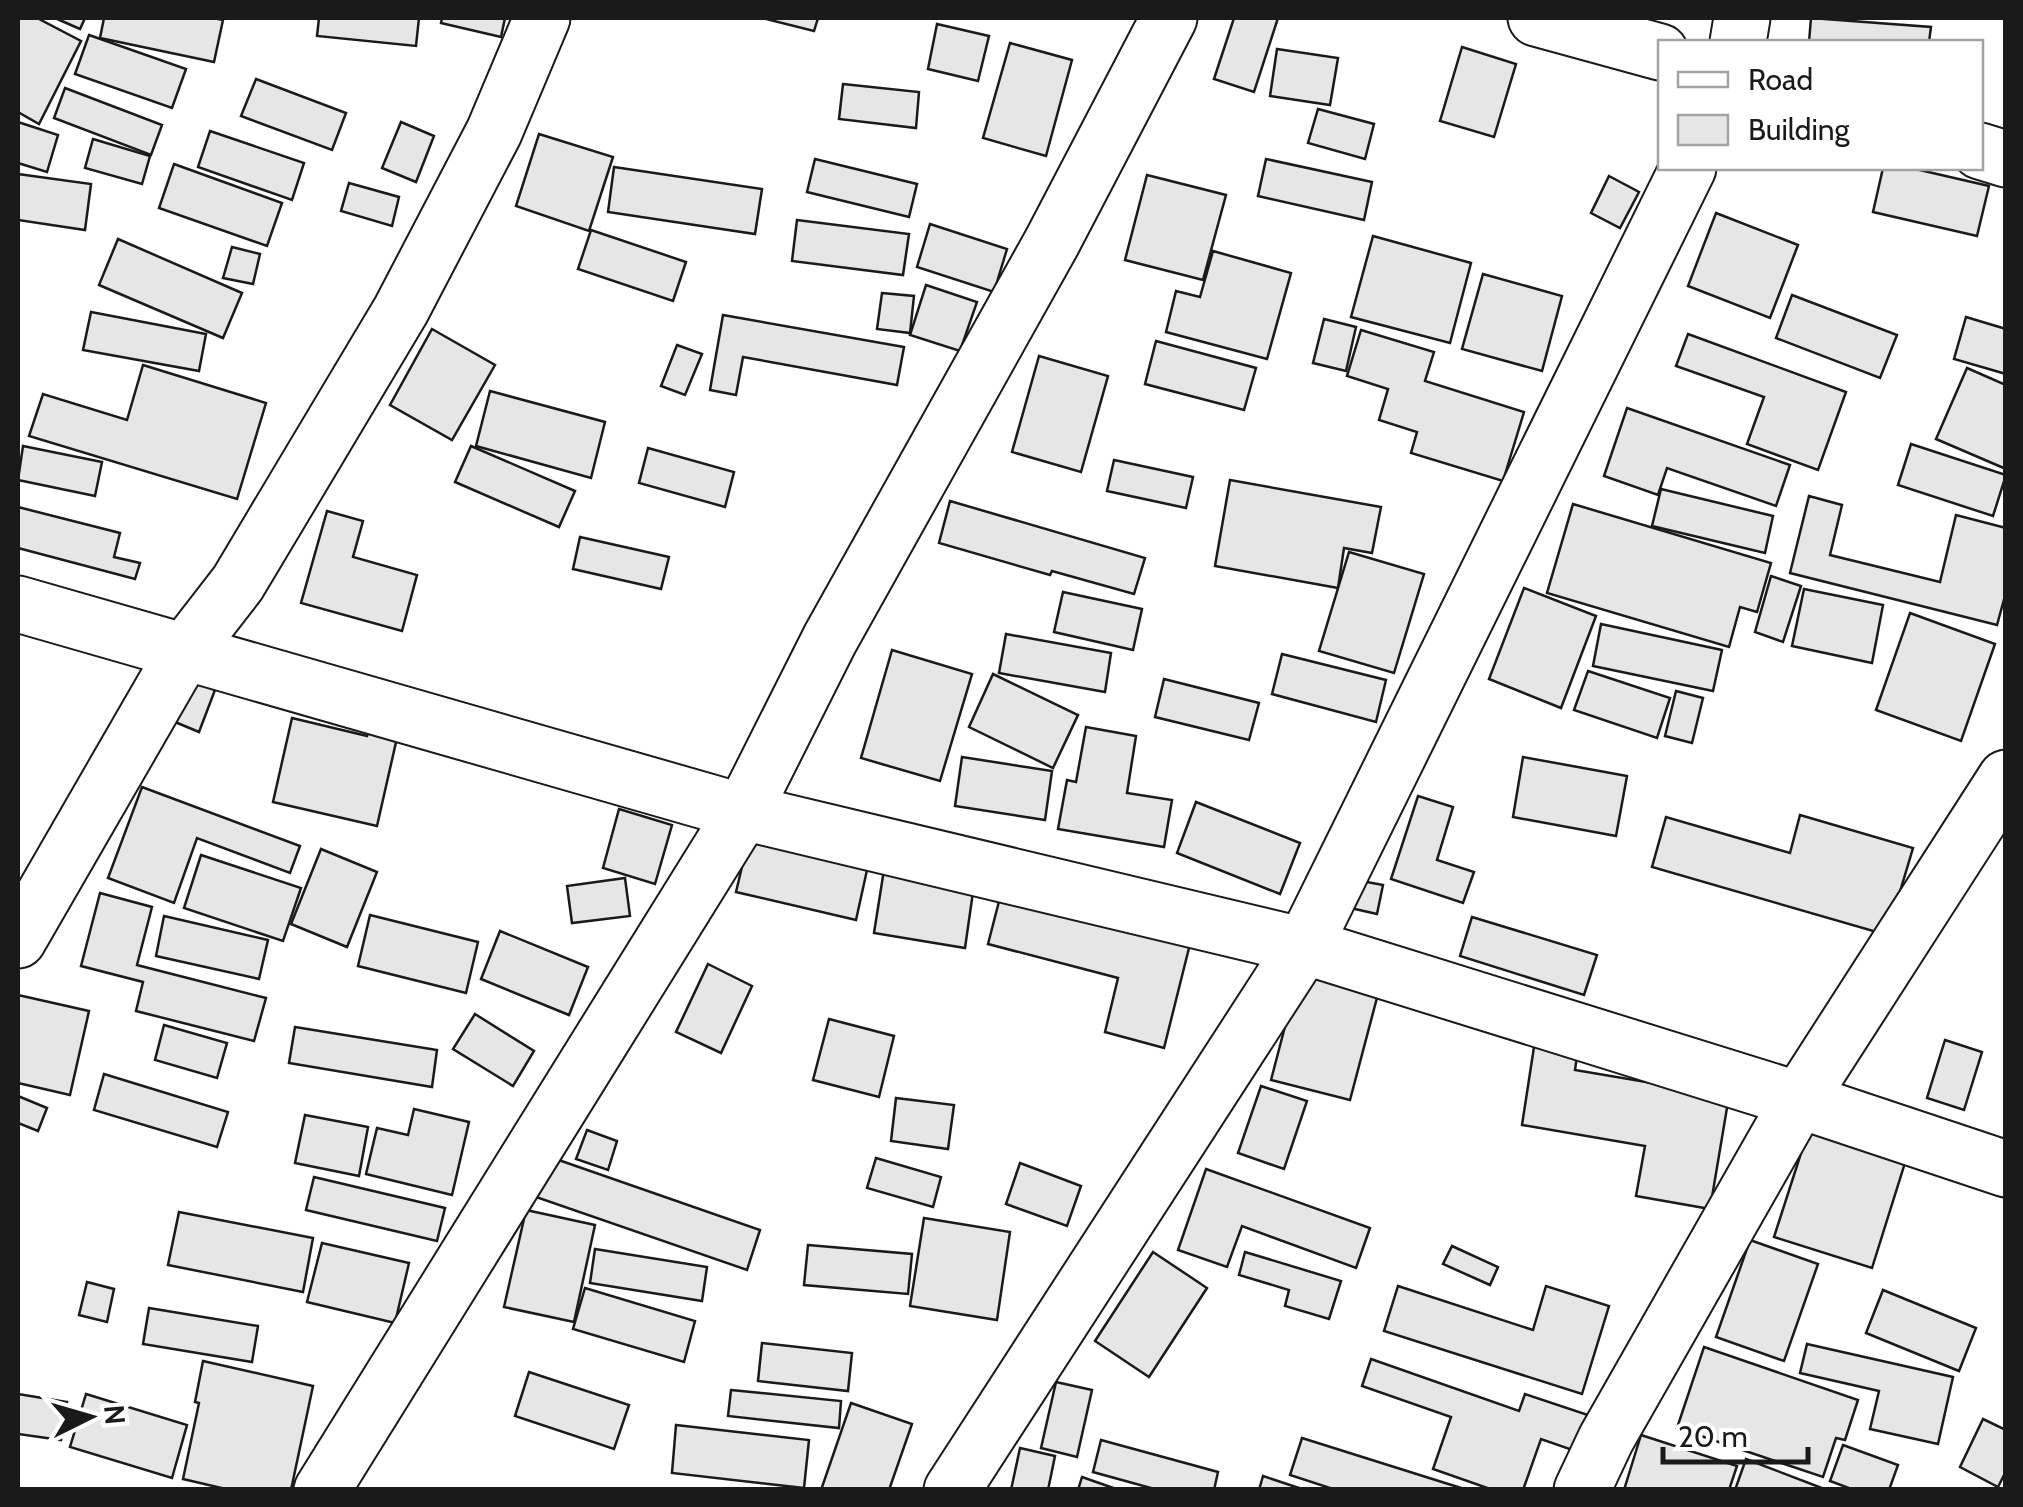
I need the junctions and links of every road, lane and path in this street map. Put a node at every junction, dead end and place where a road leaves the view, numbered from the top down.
1 (542, 18) edge
2 (1170, 18) edge
3 (1536, 18) edge
4 (1658, 51) edge
5 (1687, 170) edge
6 (18, 604) edge
7 (183, 654) junction
8 (2006, 778) edge
9 (742, 812) junction
10 (18, 940) edge
11 (1304, 946) junction
12 (1799, 1100) junction
13 (2006, 1169) edge
14 (322, 1490) edge
15 (952, 1490) edge
16 (1582, 1490) edge

1 - 7 street
2 - 9 street
3 - 4 street
5 - 11 street
6 - 7 street
7 - 9 street
7 - 10 street
8 - 12 street
9 - 11 street
9 - 14 street
11 - 12 street
11 - 15 street
12 - 13 street
12 - 16 street

